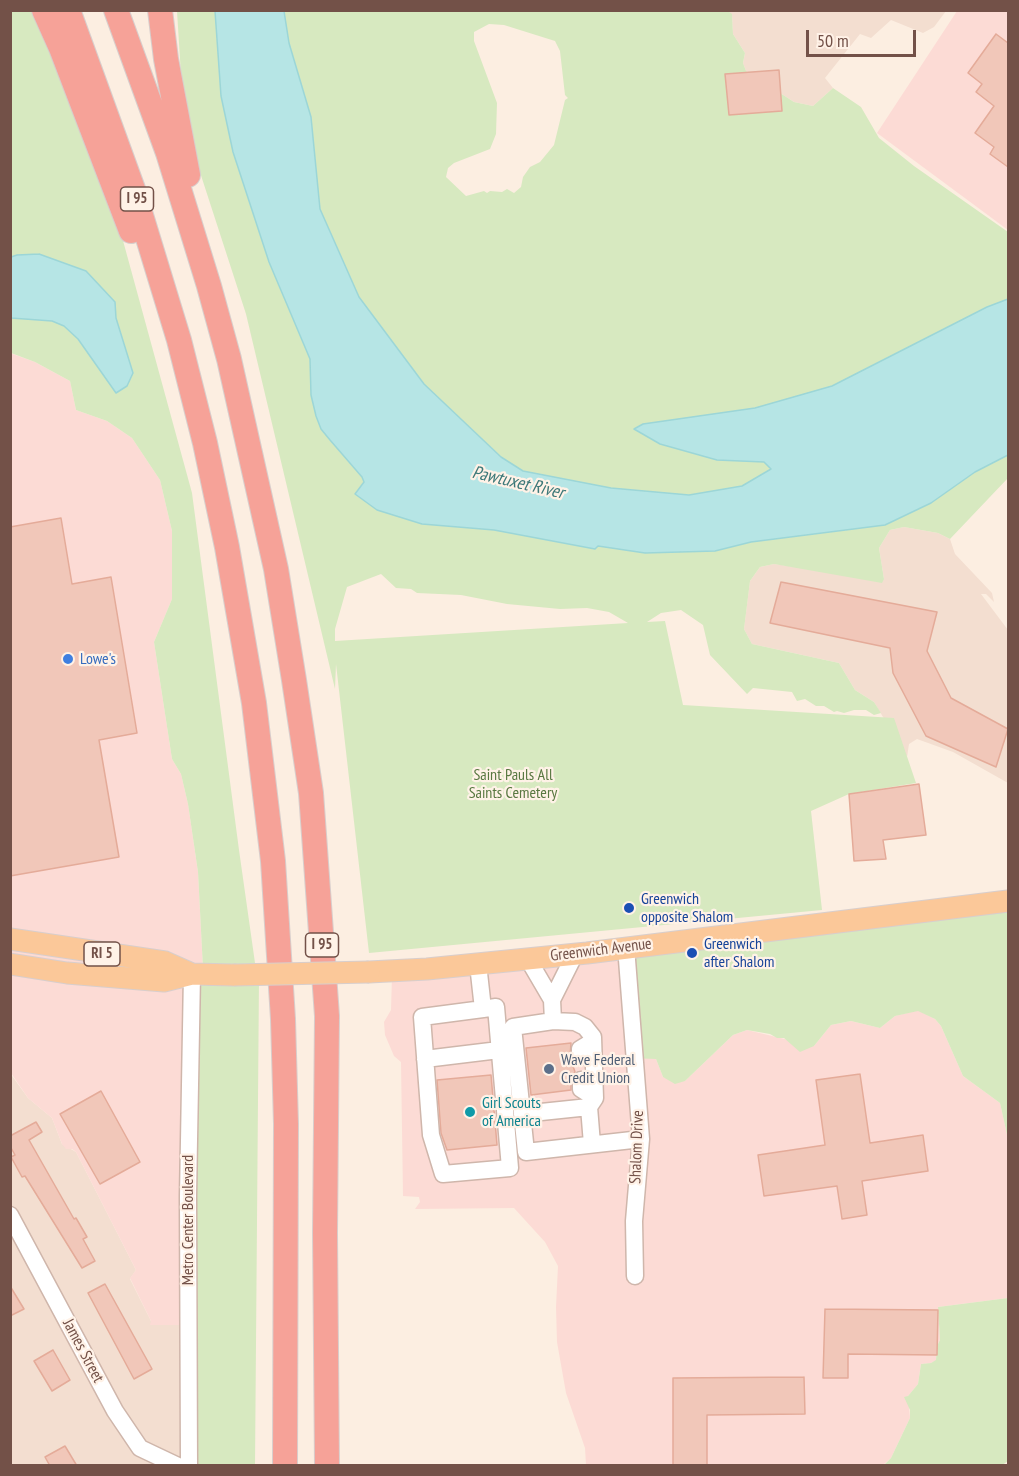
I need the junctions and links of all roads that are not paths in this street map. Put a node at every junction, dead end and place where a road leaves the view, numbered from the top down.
1 (44, 10) edge
2 (68, 10) edge
3 (116, 10) edge
4 (160, 10) edge
5 (209, 286) junction
6 (192, 392) junction
7 (1008, 901) edge
8 (10, 939) edge
9 (626, 947) junction
10 (575, 954) junction
11 (528, 959) junction
12 (10, 964) edge
13 (478, 964) junction
14 (192, 974) junction
15 (552, 1000) junction
16 (483, 1009) junction
17 (553, 1021) junction
18 (593, 1041) junction
19 (500, 1050) junction
20 (580, 1057) dead end
21 (425, 1059) junction
22 (581, 1080) dead end
23 (592, 1102) junction
24 (522, 1113) junction
25 (641, 1139) junction
26 (592, 1144) junction
27 (10, 1215) edge
28 (635, 1276) dead end
29 (178, 1466) edge
30 (189, 1466) edge
31 (285, 1466) edge
32 (327, 1466) edge

1 - 6 highway
2 - 6 highway, I 95
3 - 5 highway, I 95
4 - 5 highway
5 - 32 highway, I 95
6 - 31 highway, I 95
7 - 9 main road, Greenwich Avenue / RI 5
8 - 14 main road, Greenwich Avenue / RI 5
9 - 10 main road, Greenwich Avenue / RI 5
9 - 25 street, Shalom Drive
10 - 11 main road, Greenwich Avenue / RI 5
10 - 15 street
11 - 13 main road, Greenwich Avenue / RI 5
11 - 15 street
12 - 14 main road, Greenwich Avenue / RI 5
13 - 14 main road, Greenwich Avenue / RI 5, bridge
13 - 16 street
14 - 30 street, Metro Center Boulevard
15 - 17 street
16 - 19 street
16 - 21 street
17 - 18 street
17 - 24 street
18 - 20 street
18 - 23 street
19 - 21 street
19 - 21 street
22 - 23 street
23 - 24 street
23 - 26 street
24 - 26 street
25 - 26 street
25 - 28 street, Shalom Drive
27 - 29 street, James Street

